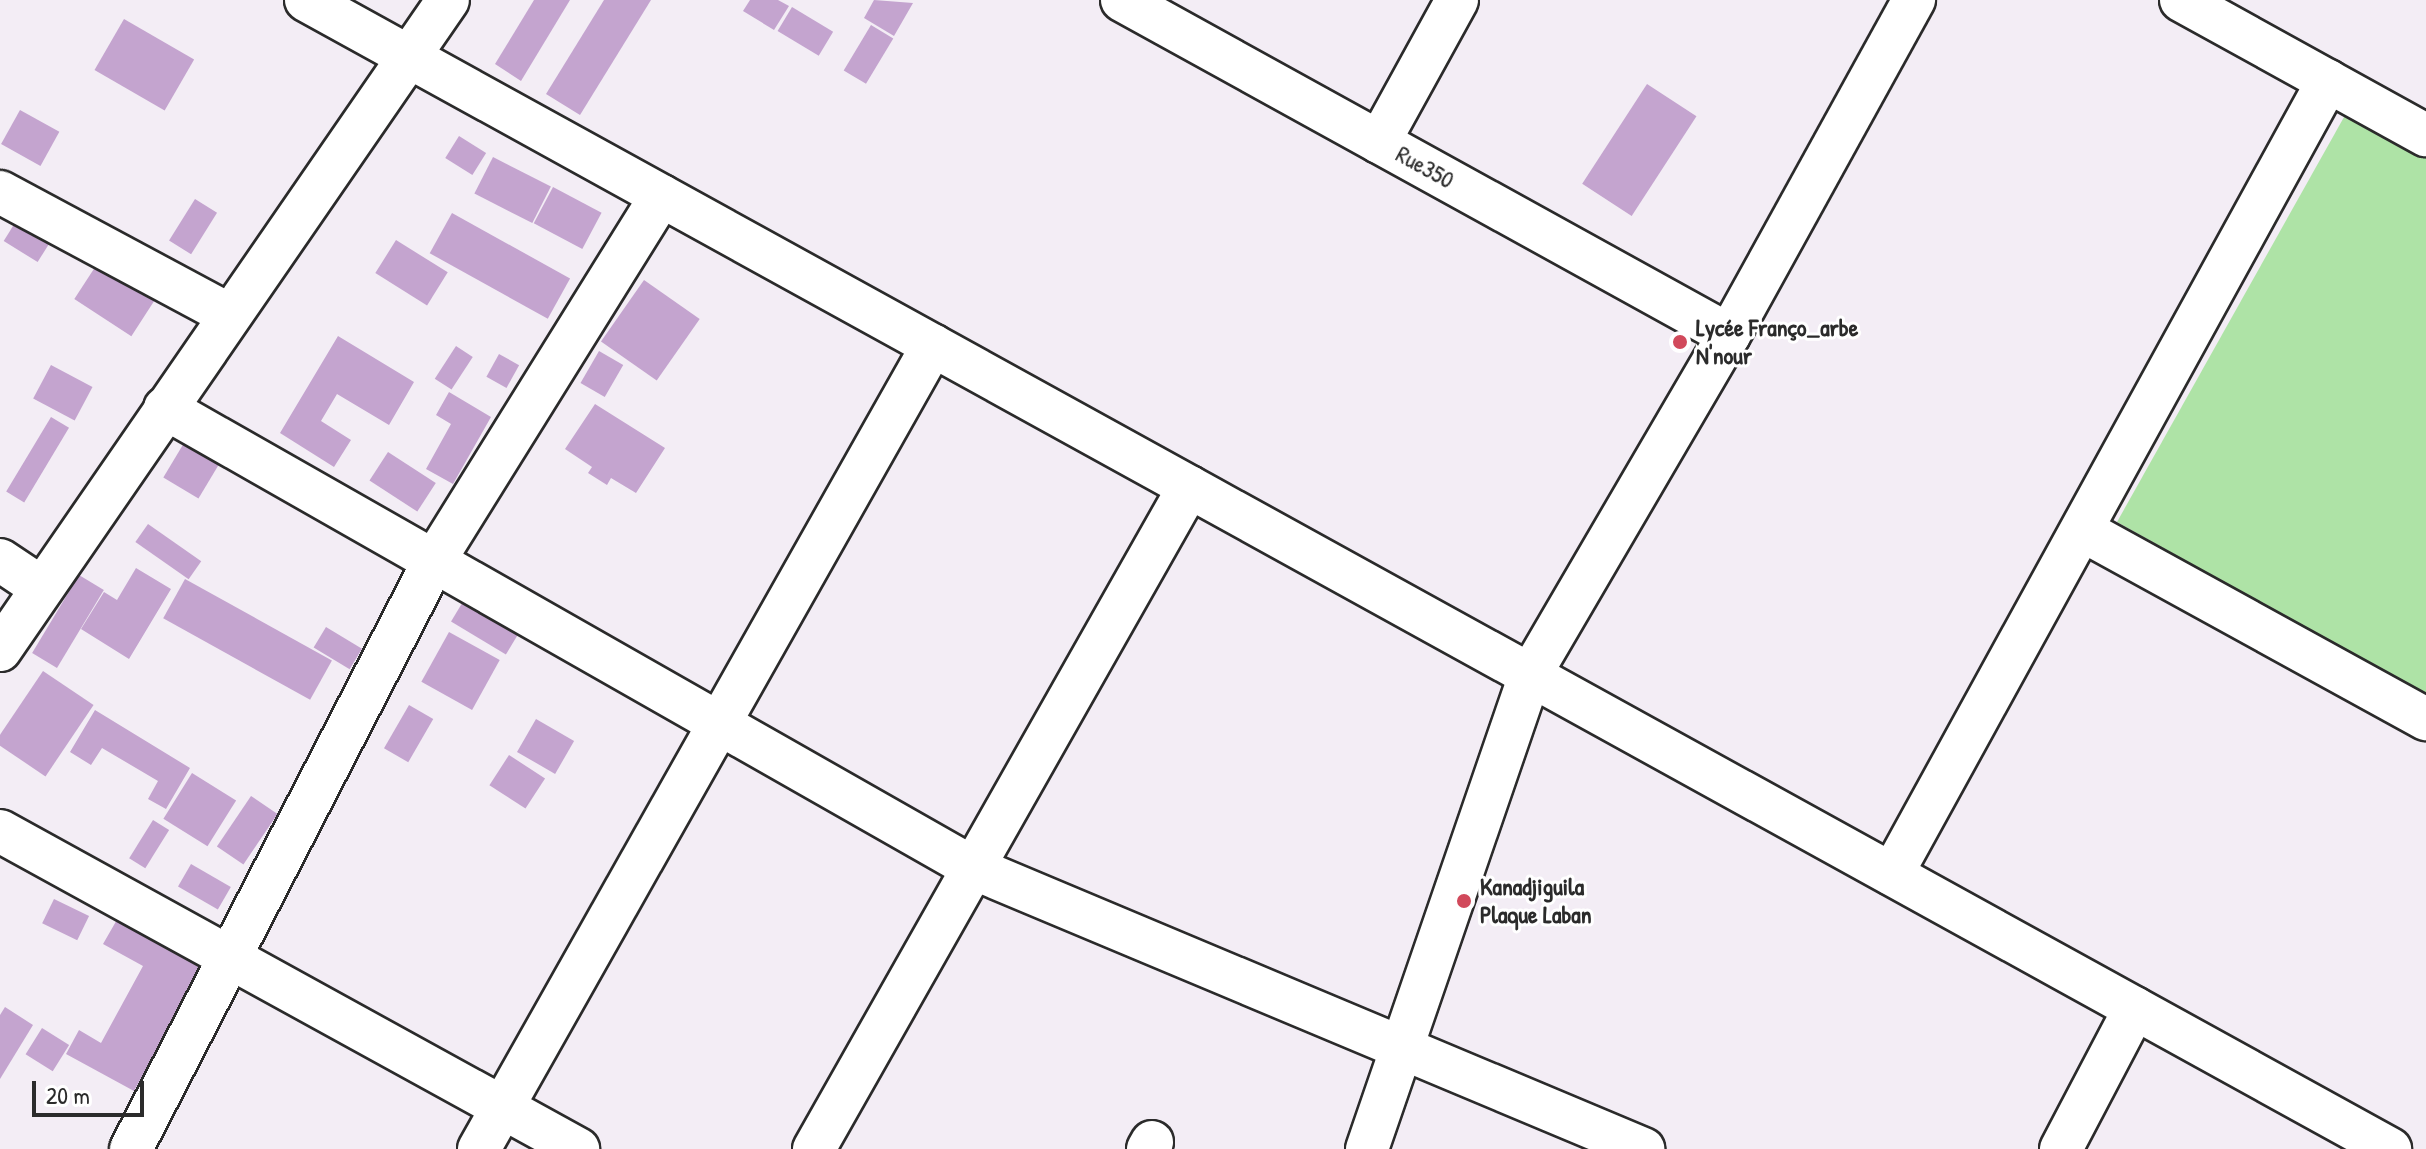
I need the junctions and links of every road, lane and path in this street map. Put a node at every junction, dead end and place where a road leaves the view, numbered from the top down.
1 (306, 0) edge
2 (448, 0) edge
3 (1122, 0) edge
4 (1457, 0) edge
5 (1914, 0) edge
6 (2181, 0) edge
7 (406, 55) junction
8 (2328, 81) junction
9 (2426, 135) edge
10 (1379, 142) junction
11 (0, 192) edge
12 (661, 196) junction
13 (229, 315) junction
14 (1729, 335) junction
15 (933, 345) junction
16 (165, 408) junction
17 (1189, 487) junction
18 (2082, 530) junction
19 (0, 560) edge
20 (434, 561) junction
21 (42, 588) junction
22 (0, 650) edge
23 (1530, 675) junction
24 (2426, 719) edge
25 (718, 723) junction
26 (0, 831) edge
27 (973, 868) junction
28 (1892, 874) junction
29 (230, 956) junction
30 (2135, 1008) junction
31 (1401, 1047) junction
32 (504, 1106) junction
33 (131, 1149) edge
34 (479, 1149) edge
35 (578, 1149) edge
36 (814, 1149) edge
37 (1367, 1149) edge
38 (1643, 1149) edge
39 (2061, 1149) edge
40 (2390, 1149) edge

1 - 7 street
2 - 7 street
3 - 10 street, Rue350
4 - 10 street
5 - 14 street
6 - 8 street
7 - 12 street
7 - 13 street
8 - 9 street
8 - 18 street
10 - 14 street, Rue350
11 - 13 street
12 - 15 street
12 - 20 street
13 - 16 street
14 - 23 street
15 - 17 street
15 - 25 street
16 - 20 street
16 - 21 street
17 - 23 street
17 - 27 street
18 - 24 street
18 - 28 street
19 - 21 street
20 - 25 street
20 - 29 street
21 - 22 street
23 - 28 street
23 - 31 street
25 - 27 street
25 - 32 street
26 - 29 street
27 - 31 street
27 - 36 street
28 - 30 street
29 - 32 street
29 - 33 street
30 - 39 street
30 - 40 street
31 - 37 street
31 - 38 street
32 - 34 street
32 - 35 street

